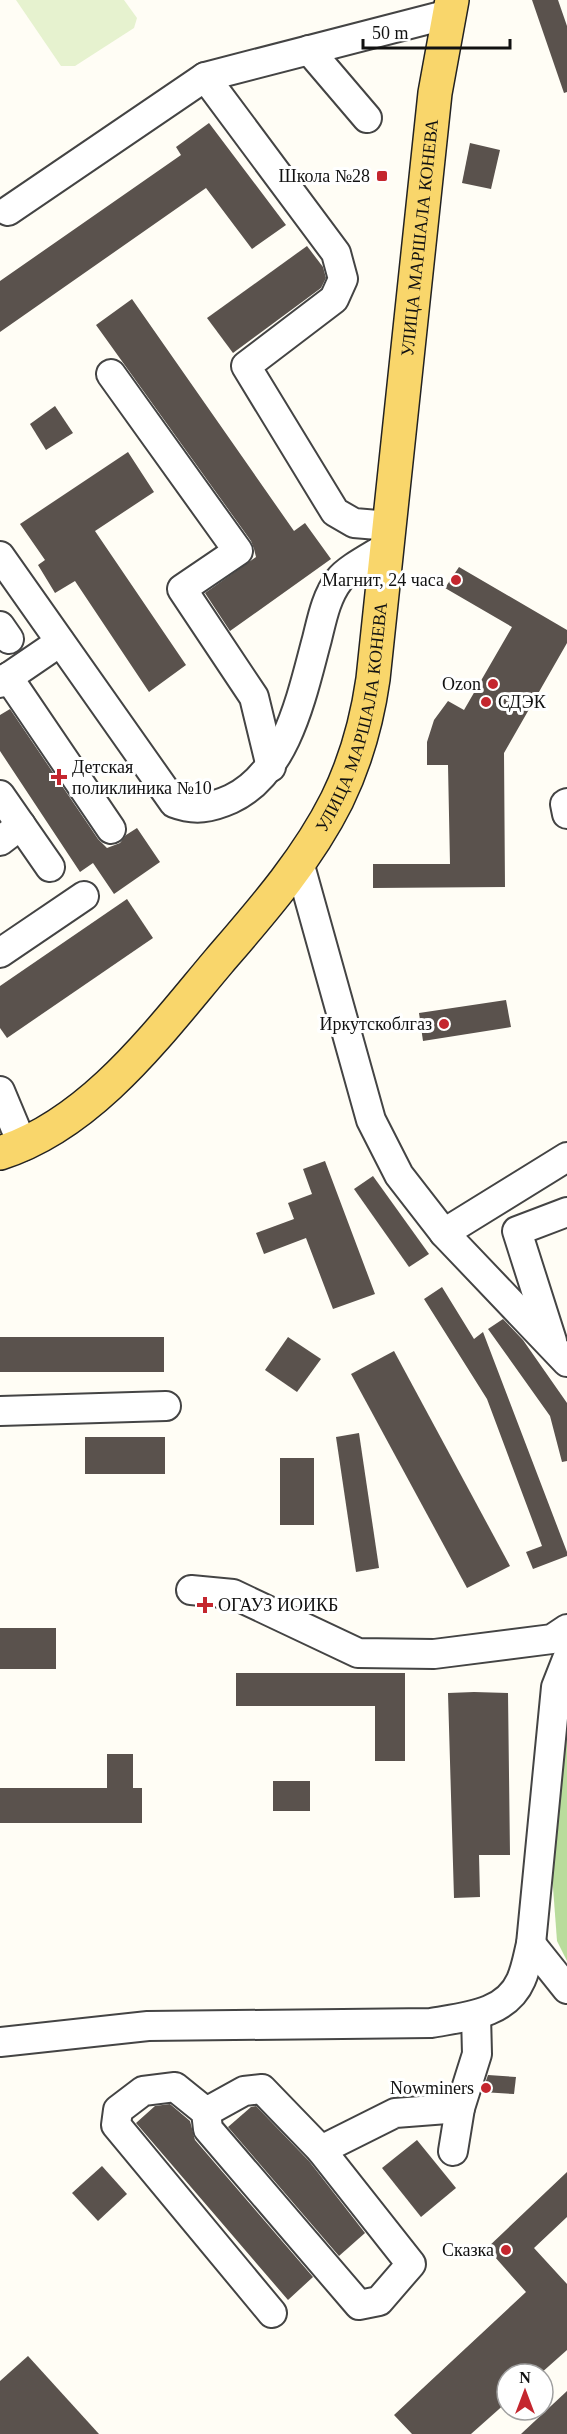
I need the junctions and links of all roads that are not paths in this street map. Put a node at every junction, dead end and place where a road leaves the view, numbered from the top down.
1 (450, 7) edge
2 (309, 50) junction
3 (205, 77) junction
4 (367, 118) dead end
5 (8, 211) dead end
6 (111, 374) dead end
7 (389, 536) junction
8 (0, 556) edge
9 (60, 642) junction
10 (4, 680) edge
11 (271, 767) junction
12 (0, 795) edge
13 (567, 803) edge
14 (567, 814) edge
15 (111, 829) dead end
16 (11, 833) edge
17 (299, 862) junction
18 (50, 867) dead end
19 (84, 896) dead end
20 (0, 953) edge
21 (0, 1091) edge
22 (11, 1150) edge
23 (567, 1157) edge
24 (567, 1212) edge
25 (444, 1233) junction
26 (561, 1355) edge
27 (166, 1406) dead end
28 (0, 1411) edge
29 (191, 1590) dead end
30 (567, 1629) edge
31 (567, 1659) edge
32 (531, 1944) junction
33 (567, 1989) edge
34 (476, 2015) junction
35 (0, 2042) edge
36 (460, 2108) junction
37 (206, 2112) junction
38 (321, 2150) junction
39 (453, 2151) dead end
40 (272, 2313) dead end

1 - 2 lane
1 - 7 main road, УЛИЦА МАРШАЛА КОНЕВА
2 - 3 lane
2 - 4 lane
3 - 5 lane
3 - 7 lane
6 - 11 lane
7 - 11 lane
7 - 17 main road, УЛИЦА МАРШАЛА КОНЕВА
8 - 9 lane
9 - 10 lane
9 - 11 lane
10 - 15 lane
12 - 16 lane
13 - 14 lane
16 - 18 lane
17 - 22 main road, УЛИЦА МАРШАЛА КОНЕВА
17 - 25 lane
19 - 20 lane
21 - 22 lane
23 - 25 lane
24 - 26 lane
25 - 26 lane
27 - 28 lane
29 - 30 lane
31 - 32 lane
32 - 33 lane
32 - 34 lane
34 - 35 lane
34 - 36 lane
36 - 38 lane
36 - 39 lane
37 - 38 lane
37 - 38 lane
37 - 40 lane

